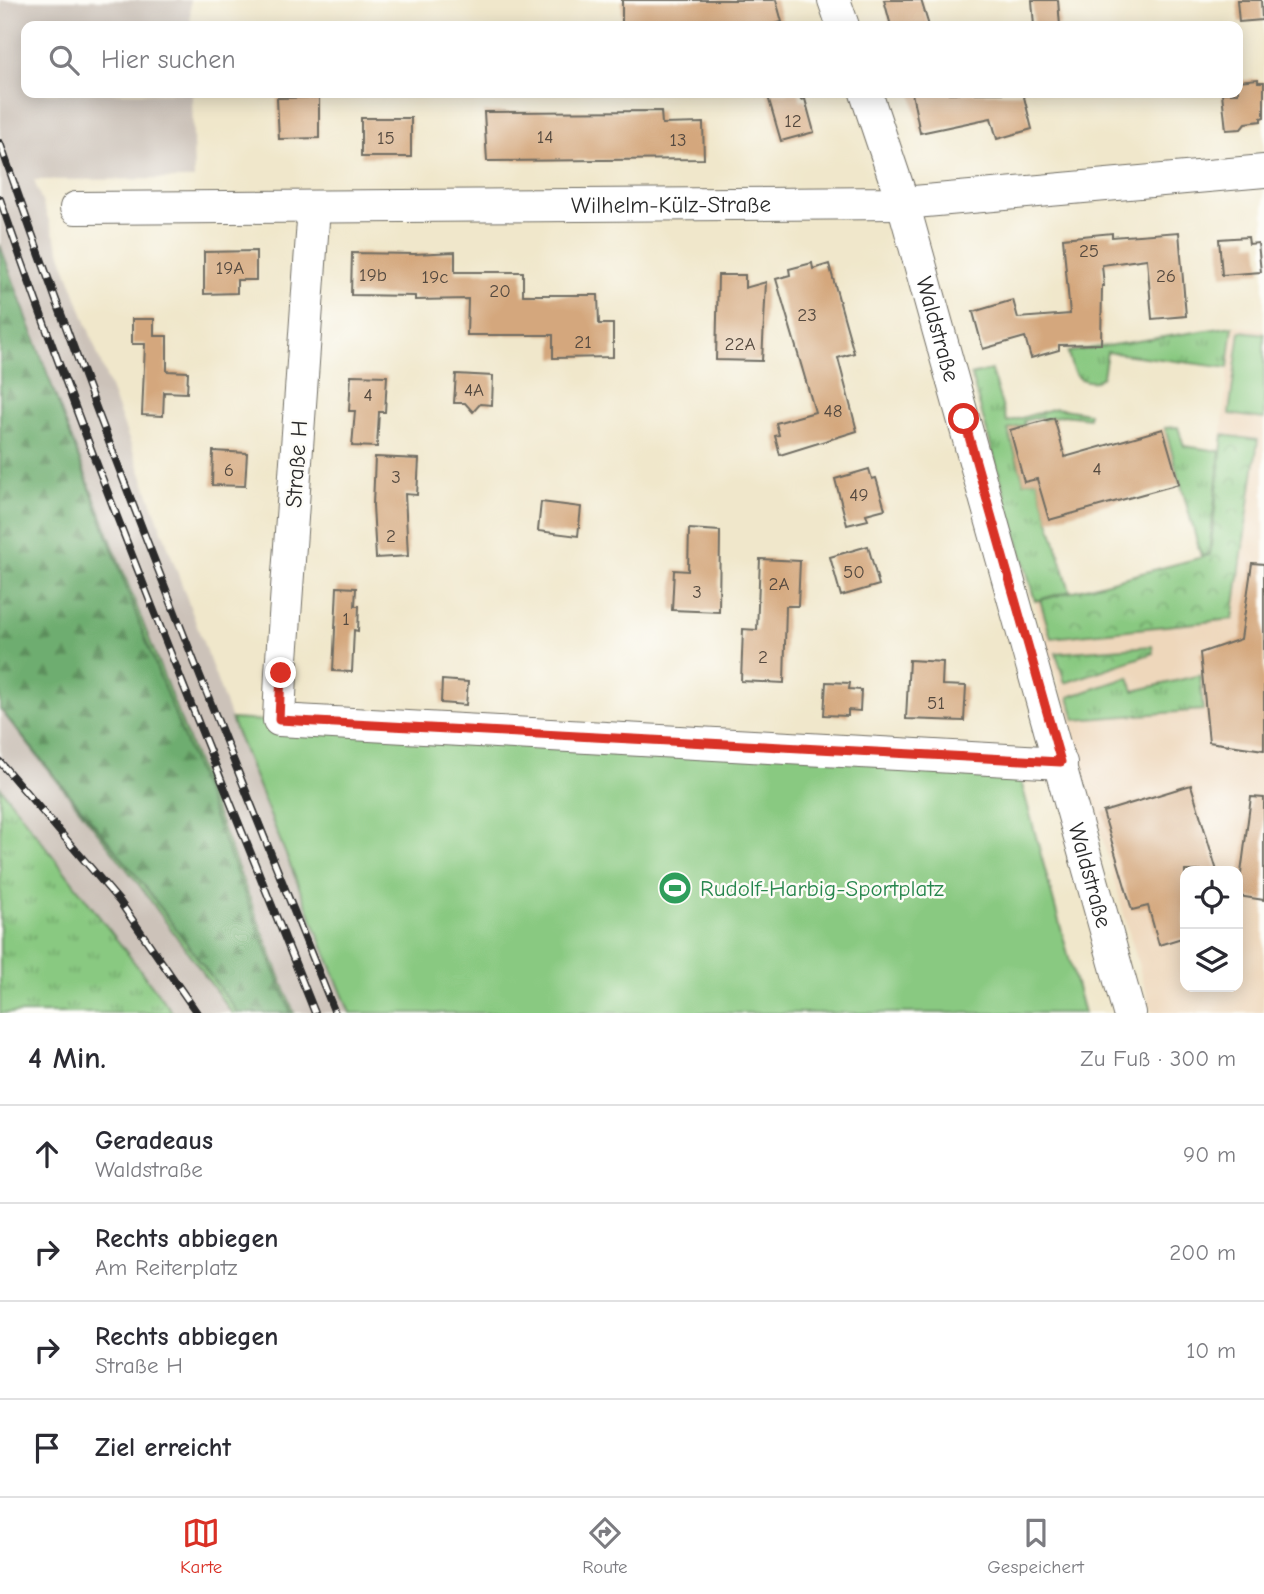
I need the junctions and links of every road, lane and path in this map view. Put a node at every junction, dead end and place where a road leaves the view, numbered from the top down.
1 (834, 0) edge
2 (841, 21) edge
3 (868, 98) edge
4 (1264, 171) edge
5 (903, 202) junction
6 (314, 207) junction
7 (76, 208) dead end
8 (1061, 762) junction
9 (1129, 1013) edge

1 - 2 street
3 - 5 street, Waldstraße
4 - 5 street, Wilhelm-Külz-Straße
5 - 6 street, Wilhelm-Külz-Straße
5 - 8 street, Waldstraße
6 - 7 street, Wilhelm-Külz-Straße
6 - 8 street, Straße H
8 - 9 street, Waldstraße

